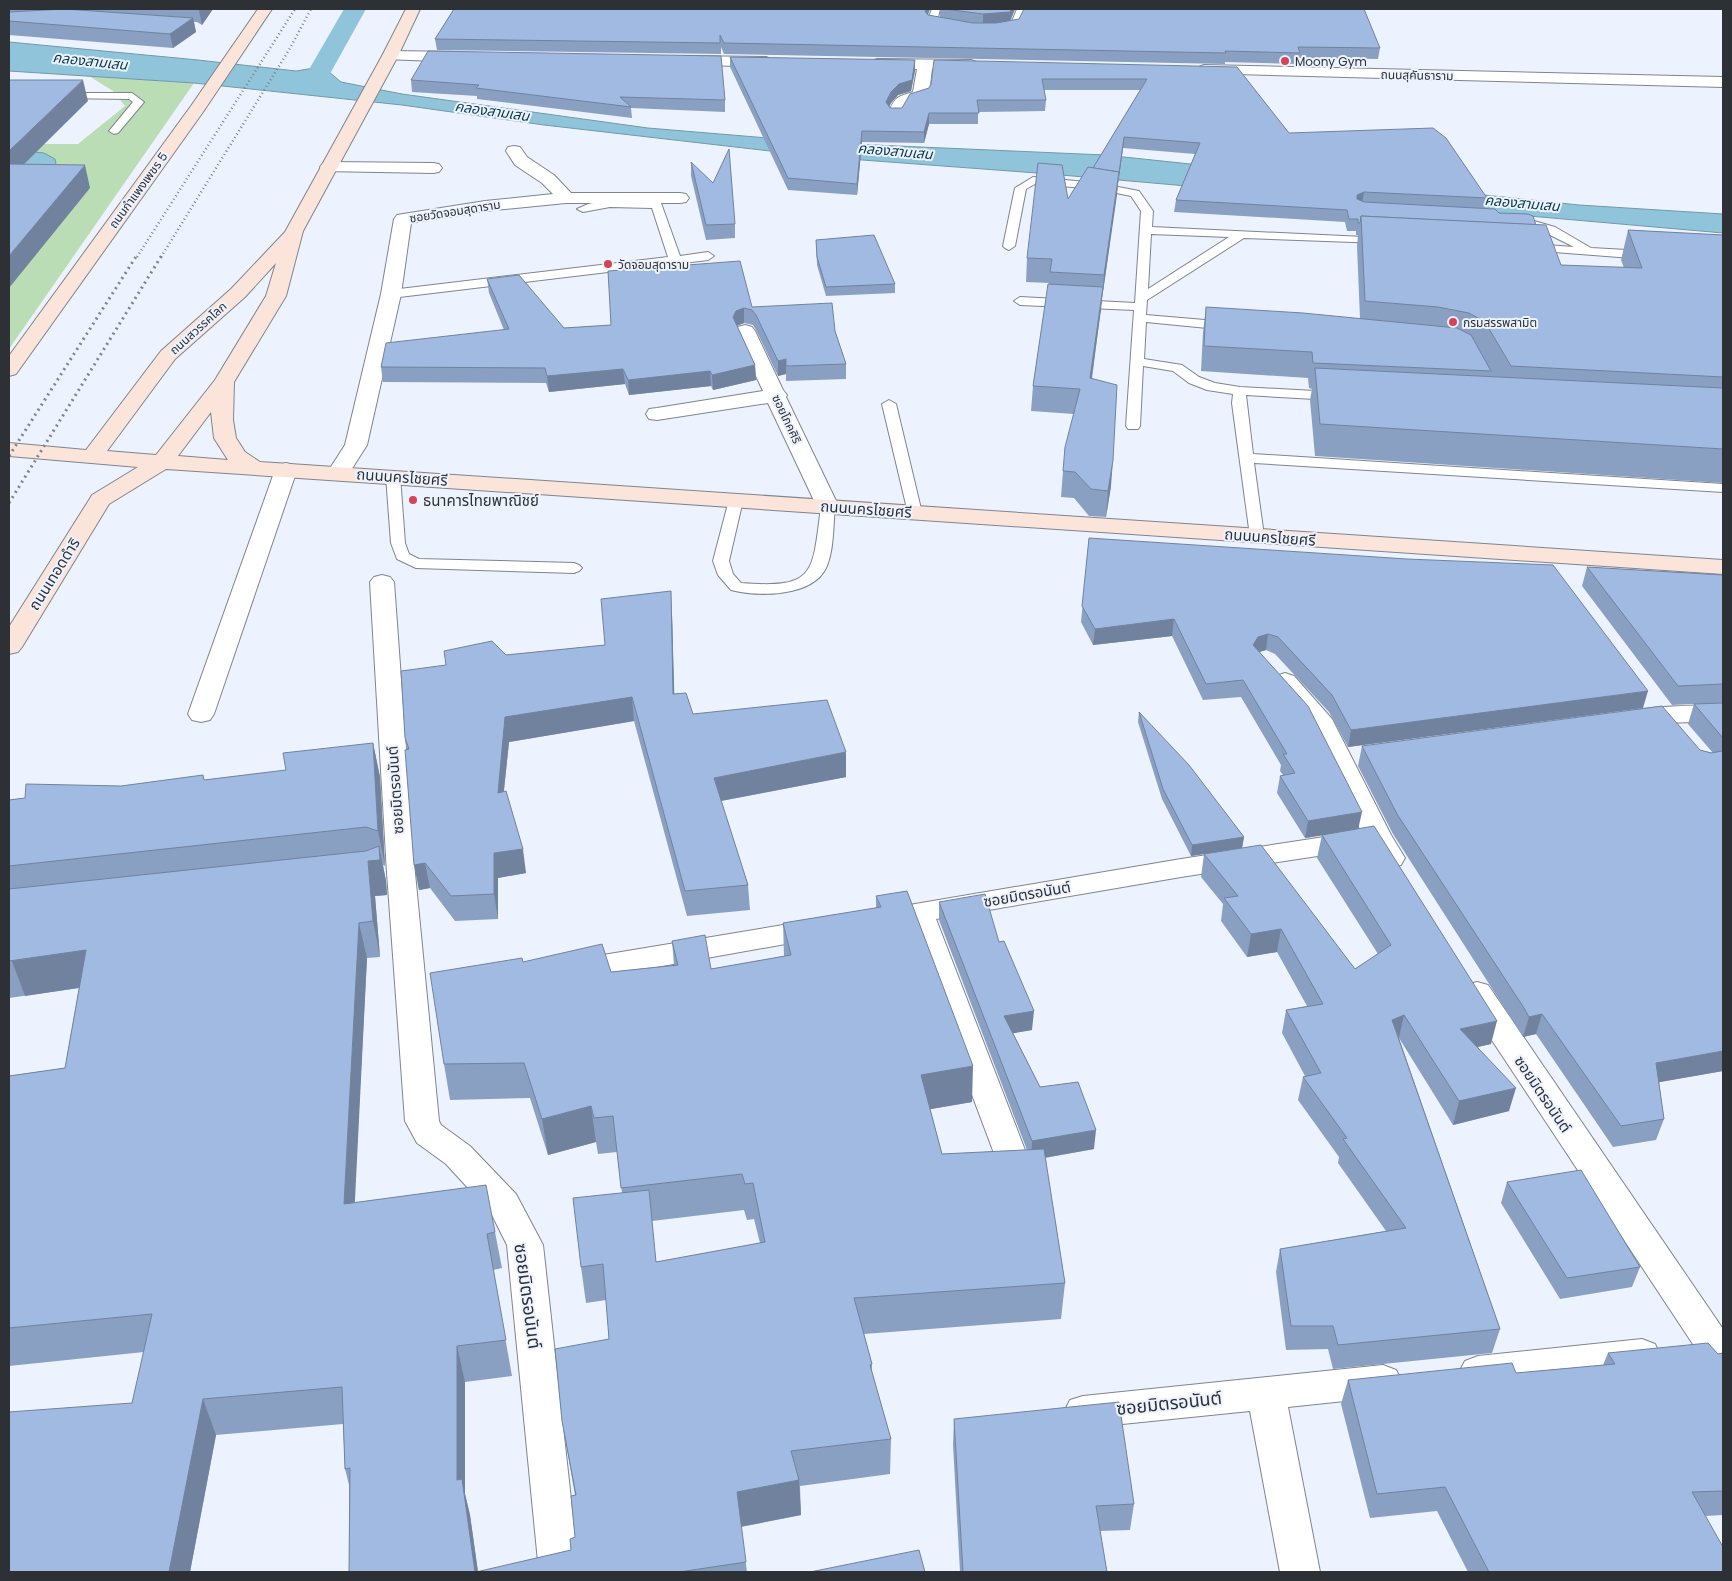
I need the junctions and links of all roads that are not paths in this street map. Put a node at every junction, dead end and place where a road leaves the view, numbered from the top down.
1 (266, 9) edge
2 (413, 9) edge
3 (936, 9) edge
4 (1021, 9) edge
5 (954, 28) edge
6 (990, 29) edge
7 (472, 57) edge
8 (388, 59) junction
9 (673, 60) edge
10 (780, 62) edge
11 (858, 64) edge
12 (925, 64) junction
13 (988, 66) edge
14 (1191, 70) edge
15 (1723, 82) edge
16 (53, 96) edge
17 (896, 114) edge
18 (114, 131) dead end
19 (514, 151) dead end
20 (329, 167) junction
21 (432, 168) dead end
22 (566, 198) junction
23 (680, 198) dead end
24 (583, 209) dead end
25 (1505, 217) edge
26 (1145, 230) junction
27 (294, 231) junction
28 (1242, 234) junction
29 (1390, 241) edge
30 (1009, 246) dead end
31 (1518, 247) edge
32 (1587, 251) junction
33 (708, 256) dead end
34 (1655, 256) edge
35 (675, 260) junction
36 (391, 294) junction
37 (1020, 301) dead end
38 (1139, 308) junction
39 (1236, 326) edge
40 (745, 331) dead end
41 (1136, 362) junction
42 (9, 370) edge
43 (224, 382) junction
44 (1240, 391) junction
45 (777, 395) junction
46 (1350, 396) edge
47 (889, 404) dead end
48 (657, 414) dead end
49 (1133, 426) dead end
50 (9, 449) edge
51 (92, 457) junction
52 (1247, 458) junction
53 (163, 460) junction
54 (255, 468) junction
55 (286, 470) junction
56 (338, 473) junction
57 (393, 476) junction
58 (1723, 488) edge
59 (100, 500) junction
60 (736, 500) junction
61 (828, 507) junction
62 (915, 513) junction
63 (1258, 536) junction
64 (1544, 555) junction
65 (574, 568) dead end
66 (1723, 568) edge
67 (1562, 579) edge
68 (382, 582) dead end
69 (9, 647) edge
70 (1264, 660) edge
71 (1646, 691) edge
72 (1723, 713) edge
73 (201, 714) dead end
74 (1664, 715) junction
75 (1605, 723) edge
76 (1681, 736) edge
77 (1377, 835) junction
78 (1408, 884) edge
79 (918, 912) junction
80 (1464, 973) edge
81 (548, 975) edge
82 (1014, 1163) edge
83 (1720, 1353) edge
84 (1266, 1393) junction
85 (1048, 1416) edge
86 (559, 1572) edge
87 (1300, 1572) edge

1 - 42 street, ถนนกำแพงเพชร 5
2 - 8 street, ถนนสวรรคโลก
3 - 5 lane
4 - 6 lane
7 - 8 street
8 - 20 street, ถนนสวรรคโลก
9 - 10 street
11 - 12 street
12 - 13 street
12 - 17 street
14 - 15 street, ถนนสุคันธาราม
16 - 18 lane
19 - 22 street
20 - 21 street
20 - 27 street, ถนนสวรรคโลก
22 - 23 street, ซอยวัดจอมสุดาราม
22 - 36 street, ซอยวัดจอมสุดาราม
24 - 35 lane
25 - 32 lane
26 - 28 lane
26 - 30 lane
26 - 38 lane
27 - 43 street, ถนนสวรรคโลก
27 - 51 street, ถนนสวรรคโลก
28 - 29 lane
28 - 38 lane
31 - 32 lane
32 - 34 lane
33 - 35 lane
35 - 36 lane
36 - 56 street, ซอยวัดจอมสุดาราม
37 - 38 lane
38 - 39 lane
38 - 41 lane
40 - 45 street, ซอยโภคศิริ
41 - 44 lane
41 - 49 lane
43 - 53 street, ถนนสวรรคโลก
43 - 54 street
44 - 46 lane
44 - 52 lane
45 - 48 street
45 - 61 street, ซอยโภคศิริ
47 - 62 lane
50 - 51 street, ถนนนครไชยศรี
51 - 53 street, ถนนนครไชยศรี
51 - 59 street
52 - 58 lane
52 - 63 lane
53 - 54 street, ถนนนครไชยศรี
53 - 59 street, ถนนเทอดดำริ
54 - 55 street, ถนนนครไชยศรี
55 - 56 street, ถนนนครไชยศรี
55 - 73 street
56 - 57 street, ถนนนครไชยศรี
57 - 60 street, ถนนนครไชยศรี
57 - 65 lane
59 - 69 street, ถนนเทอดดำริ
60 - 61 street, ถนนนครไชยศรี
60 - 61 lane
61 - 62 street, ถนนนครไชยศรี
62 - 63 street, ถนนนครไชยศรี
63 - 64 street, ถนนนครไชยศรี
64 - 66 street, ถนนนครไชยศรี
64 - 67 street
68 - 86 street, ซอยมิตรอนันต์
70 - 77 street
71 - 74 street
72 - 74 street
74 - 75 street
74 - 76 street
77 - 78 street
77 - 79 street, ซอยมิตรอนันต์
79 - 81 street, ซอยมิตรอนันต์
79 - 82 street
80 - 83 street, ซอยมิตรอนันต์
83 - 84 street, ซอยมิตรอนันต์
84 - 85 street, ซอยมิตรอนันต์
84 - 87 street

